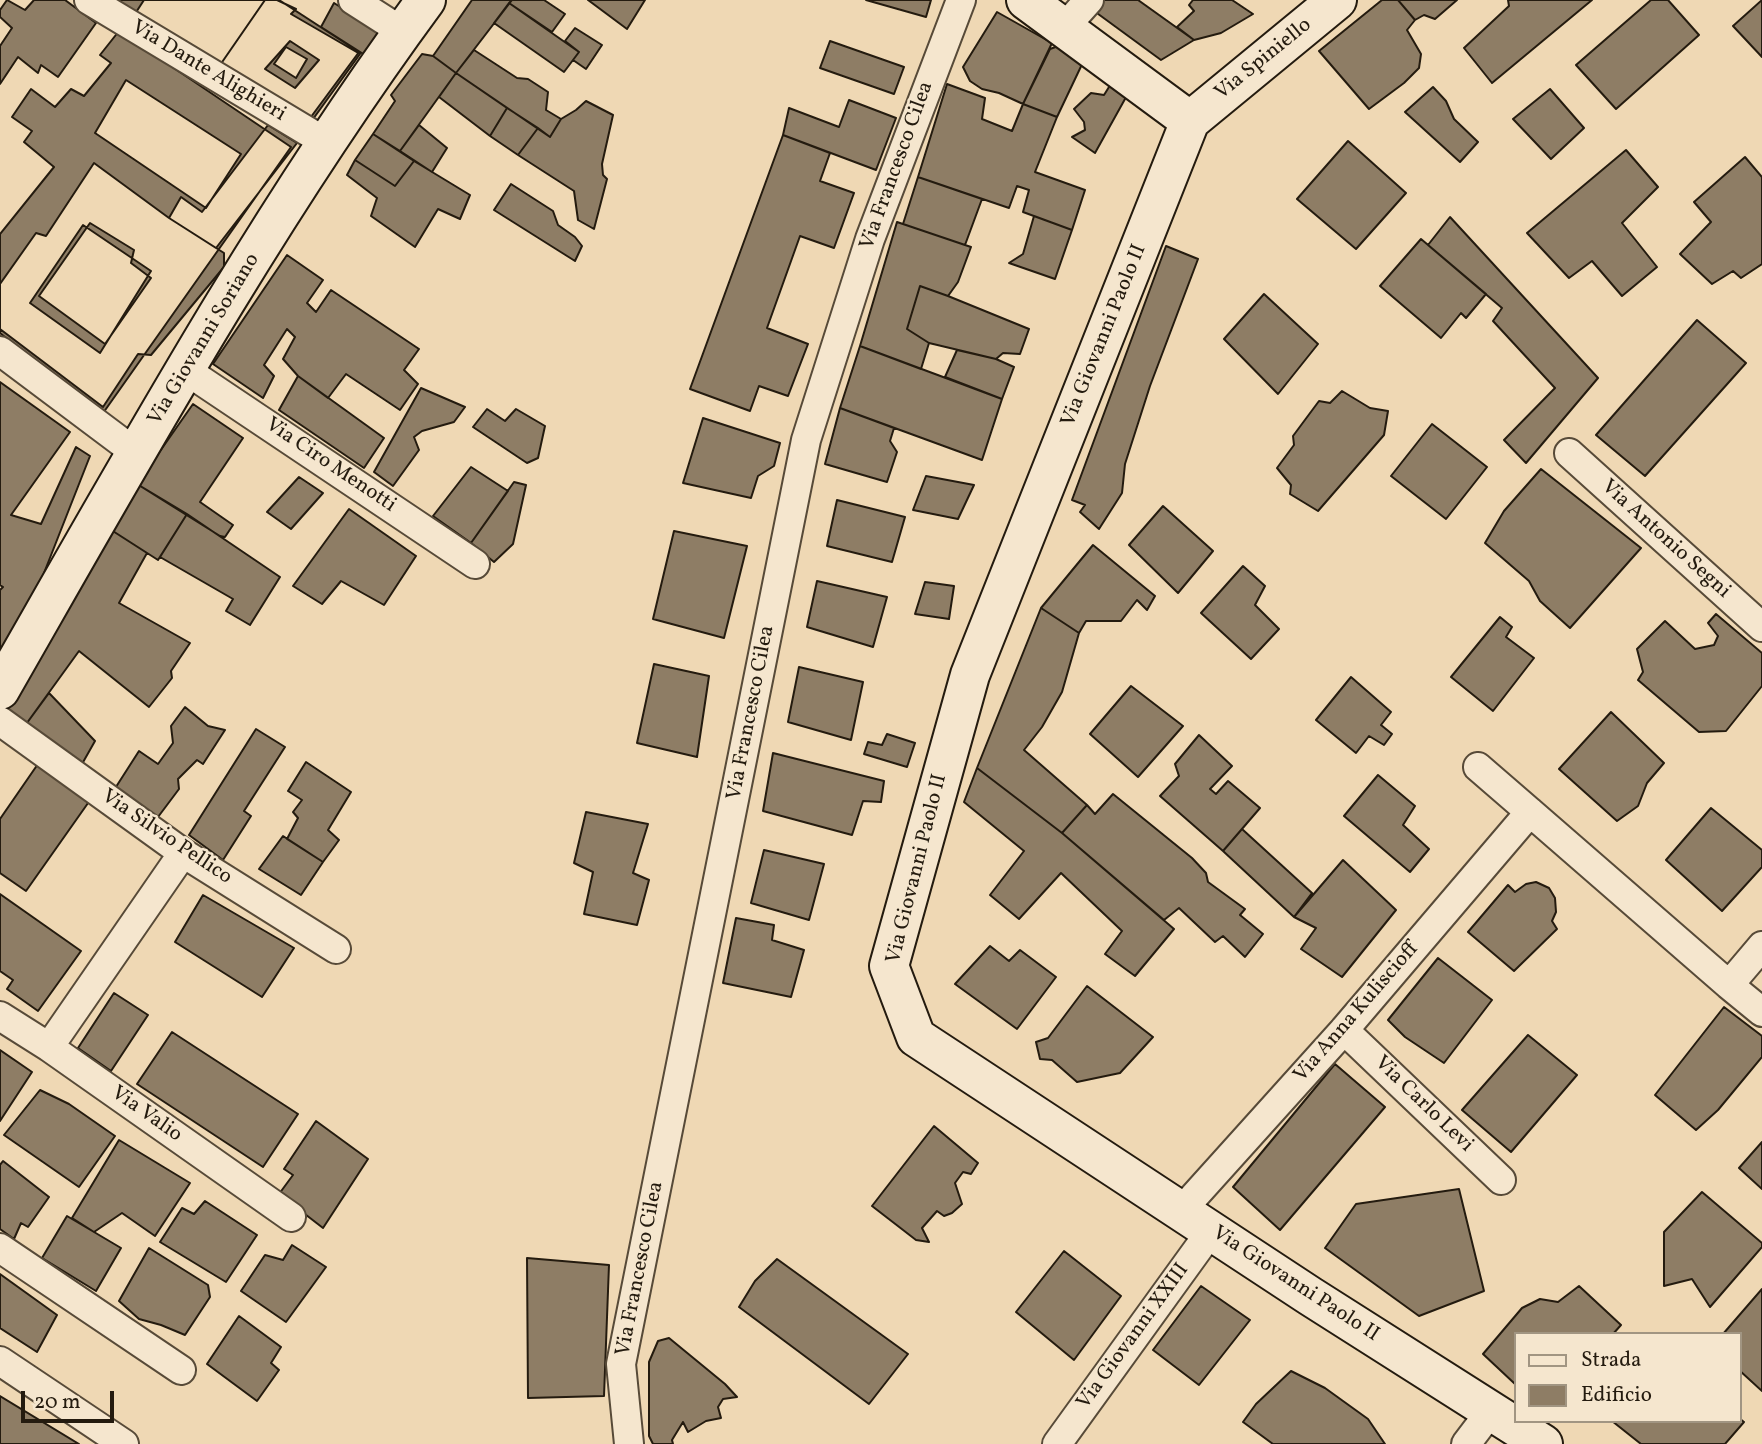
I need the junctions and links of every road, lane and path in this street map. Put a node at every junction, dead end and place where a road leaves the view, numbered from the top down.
1 (89, 0) edge
2 (353, 0) edge
3 (426, 0) edge
4 (961, 0) edge
5 (1026, 0) edge
6 (1337, 0) edge
7 (1076, 14) edge
8 (403, 32) junction
9 (1190, 121) junction
10 (327, 144) junction
11 (0, 351) edge
12 (184, 369) junction
13 (136, 453) junction
14 (1569, 453) dead end
15 (475, 564) dead end
16 (1762, 627) edge
17 (0, 690) edge
18 (0, 721) edge
19 (1478, 767) dead end
20 (1530, 812) junction
21 (183, 853) junction
22 (1762, 946) edge
23 (336, 949) dead end
24 (1729, 985) junction
25 (1762, 1012) edge
26 (0, 1016) edge
27 (1344, 1031) junction
28 (49, 1047) junction
29 (1501, 1180) dead end
30 (291, 1217) dead end
31 (1196, 1221) junction
32 (0, 1248) edge
33 (0, 1361) edge
34 (181, 1370) dead end
35 (1491, 1411) junction
36 (124, 1444) edge
37 (629, 1444) edge
38 (1057, 1444) edge
39 (1466, 1444) edge
40 (1543, 1444) edge

1 - 10 street, Via Dante Alighieri
2 - 8 street
3 - 8 street, Via Giovanni Soriano
4 - 37 street, Via Francesco Cilea
5 - 7 street
6 - 9 street, Via Spiniello
7 - 9 street
8 - 10 street, Via Giovanni Soriano
9 - 31 street, Via Giovanni Paolo II
10 - 12 street, Via Giovanni Soriano
11 - 13 street
12 - 13 street, Via Giovanni Soriano
12 - 15 street, Via Ciro Menotti
13 - 17 street, Via Giovanni Soriano
14 - 16 street, Via Antonio Segni
18 - 21 street, Via Silvio Pellico
19 - 20 street
20 - 24 street
20 - 27 street, Via Anna Kuliscioff
21 - 23 street, Via Silvio Pellico
21 - 28 street
22 - 24 street
24 - 25 street
26 - 28 street, Via Valio
27 - 29 street, Via Carlo Levi
27 - 31 street, Via Anna Kuliscioff
28 - 30 street, Via Valio
31 - 35 street, Via Giovanni Paolo II
31 - 38 street, Via Giovanni XXIII
32 - 34 street
33 - 36 street
35 - 39 street
35 - 40 street, Via Giovanni Paolo II

